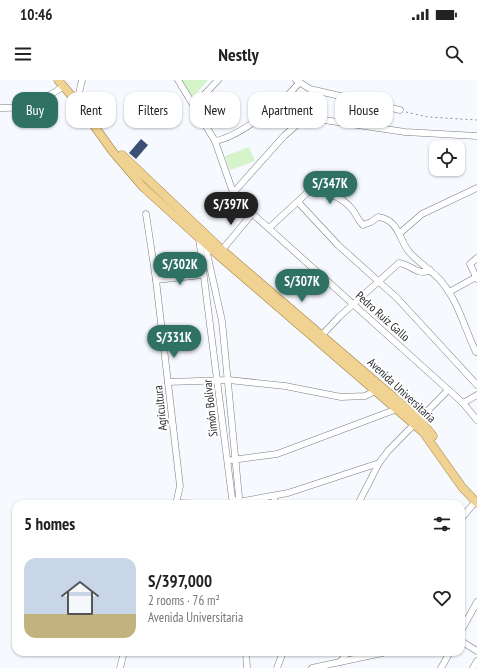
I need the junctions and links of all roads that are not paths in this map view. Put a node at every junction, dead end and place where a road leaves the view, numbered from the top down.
1 (82, 80) edge
2 (178, 80) edge
3 (218, 80) edge
4 (298, 81) edge
5 (61, 83) edge
6 (69, 92) edge
7 (79, 92) edge
8 (207, 92) edge
9 (190, 99) edge
10 (0, 108) edge
11 (400, 110) road end
12 (208, 128) edge
13 (98, 130) joint
14 (477, 136) edge
15 (215, 140) junction
16 (477, 188) edge
17 (235, 195) junction
18 (298, 202) junction
19 (146, 214) dead end
20 (252, 214) junction
21 (269, 228) junction
22 (400, 233) junction
23 (202, 241) junction
24 (222, 250) junction
25 (477, 258) edge
26 (430, 270) junction
27 (202, 275) junction
28 (476, 278) edge
29 (156, 280) junction
30 (379, 283) junction
31 (449, 292) junction
32 (354, 305) junction
33 (323, 334) junction
34 (476, 352) dead end
35 (218, 380) junction
36 (229, 380) junction
37 (168, 382) junction
38 (477, 385) edge
39 (448, 390) junction
40 (375, 391) junction
41 (477, 395) edge
42 (463, 403) junction
43 (396, 409) junction
44 (477, 420) edge
45 (417, 422) junction
46 (227, 460) junction
47 (235, 460) junction
48 (379, 463) junction
49 (274, 496) junction
50 (177, 500) edge
51 (234, 500) edge
52 (238, 500) edge
53 (252, 500) edge
54 (274, 500) edge
55 (360, 500) edge
56 (476, 503) edge
57 (465, 515) edge
58 (477, 602) edge
59 (465, 624) edge
60 (465, 644) edge
61 (477, 651) edge
62 (123, 656) edge
63 (246, 656) edge
64 (282, 656) edge
65 (345, 656) edge
66 (368, 656) edge
67 (448, 656) edge
68 (477, 661) edge
69 (340, 662) junction
70 (120, 668) edge
71 (246, 668) edge
72 (277, 668) edge
73 (312, 668) edge
74 (441, 668) edge
75 (473, 668) edge

1 - 7 street
2 - 9 street
3 - 8 street
4 - 11 street
4 - 15 street
5 - 6 main road
5 - 10 street
12 - 15 street
13 - 23 main road, Avenida Universitaria
13 - 24 main road, Avenida Universitaria
14 - 17 street
15 - 17 street
16 - 22 street
17 - 20 street, Pedro Ruiz Gallo
18 - 21 street
18 - 22 street
18 - 30 street
19 - 29 street, Agricultura
20 - 21 street, Pedro Ruiz Gallo
20 - 24 street
21 - 32 street, Pedro Ruiz Gallo
22 - 26 street
23 - 27 street, Simón Bolívar
23 - 36 street, Simón Bolívar
23 - 40 main road, Avenida Universitaria
24 - 33 main road, Avenida Universitaria
25 - 28 street
26 - 30 street
26 - 31 street
27 - 29 street
27 - 35 street, Simón Bolívar
28 - 31 street
29 - 37 street, Agricultura
30 - 32 street
30 - 38 street
31 - 34 street
32 - 33 street
32 - 39 street, Pedro Ruiz Gallo
33 - 45 main road, Avenida Universitaria
35 - 36 street
35 - 37 street
35 - 46 street, Simón Bolívar
36 - 40 street
36 - 47 street, Simón Bolívar
37 - 50 street, Agricultura
39 - 42 street, Pedro Ruiz Gallo
39 - 45 street
40 - 43 main road, Avenida Universitaria
41 - 42 street
42 - 44 street, Pedro Ruiz Gallo
43 - 45 main road, Avenida Universitaria
43 - 47 street
45 - 48 street
45 - 56 main road, Avenida Universitaria
46 - 47 street
46 - 51 street, Simón Bolívar
47 - 52 street, Simón Bolívar
48 - 49 street
48 - 55 street
49 - 53 street
49 - 54 street
56 - 57 street
58 - 59 street
60 - 61 street
62 - 70 street
63 - 71 street
64 - 72 street
65 - 69 street
66 - 69 street
67 - 74 street
68 - 75 street
69 - 73 street

